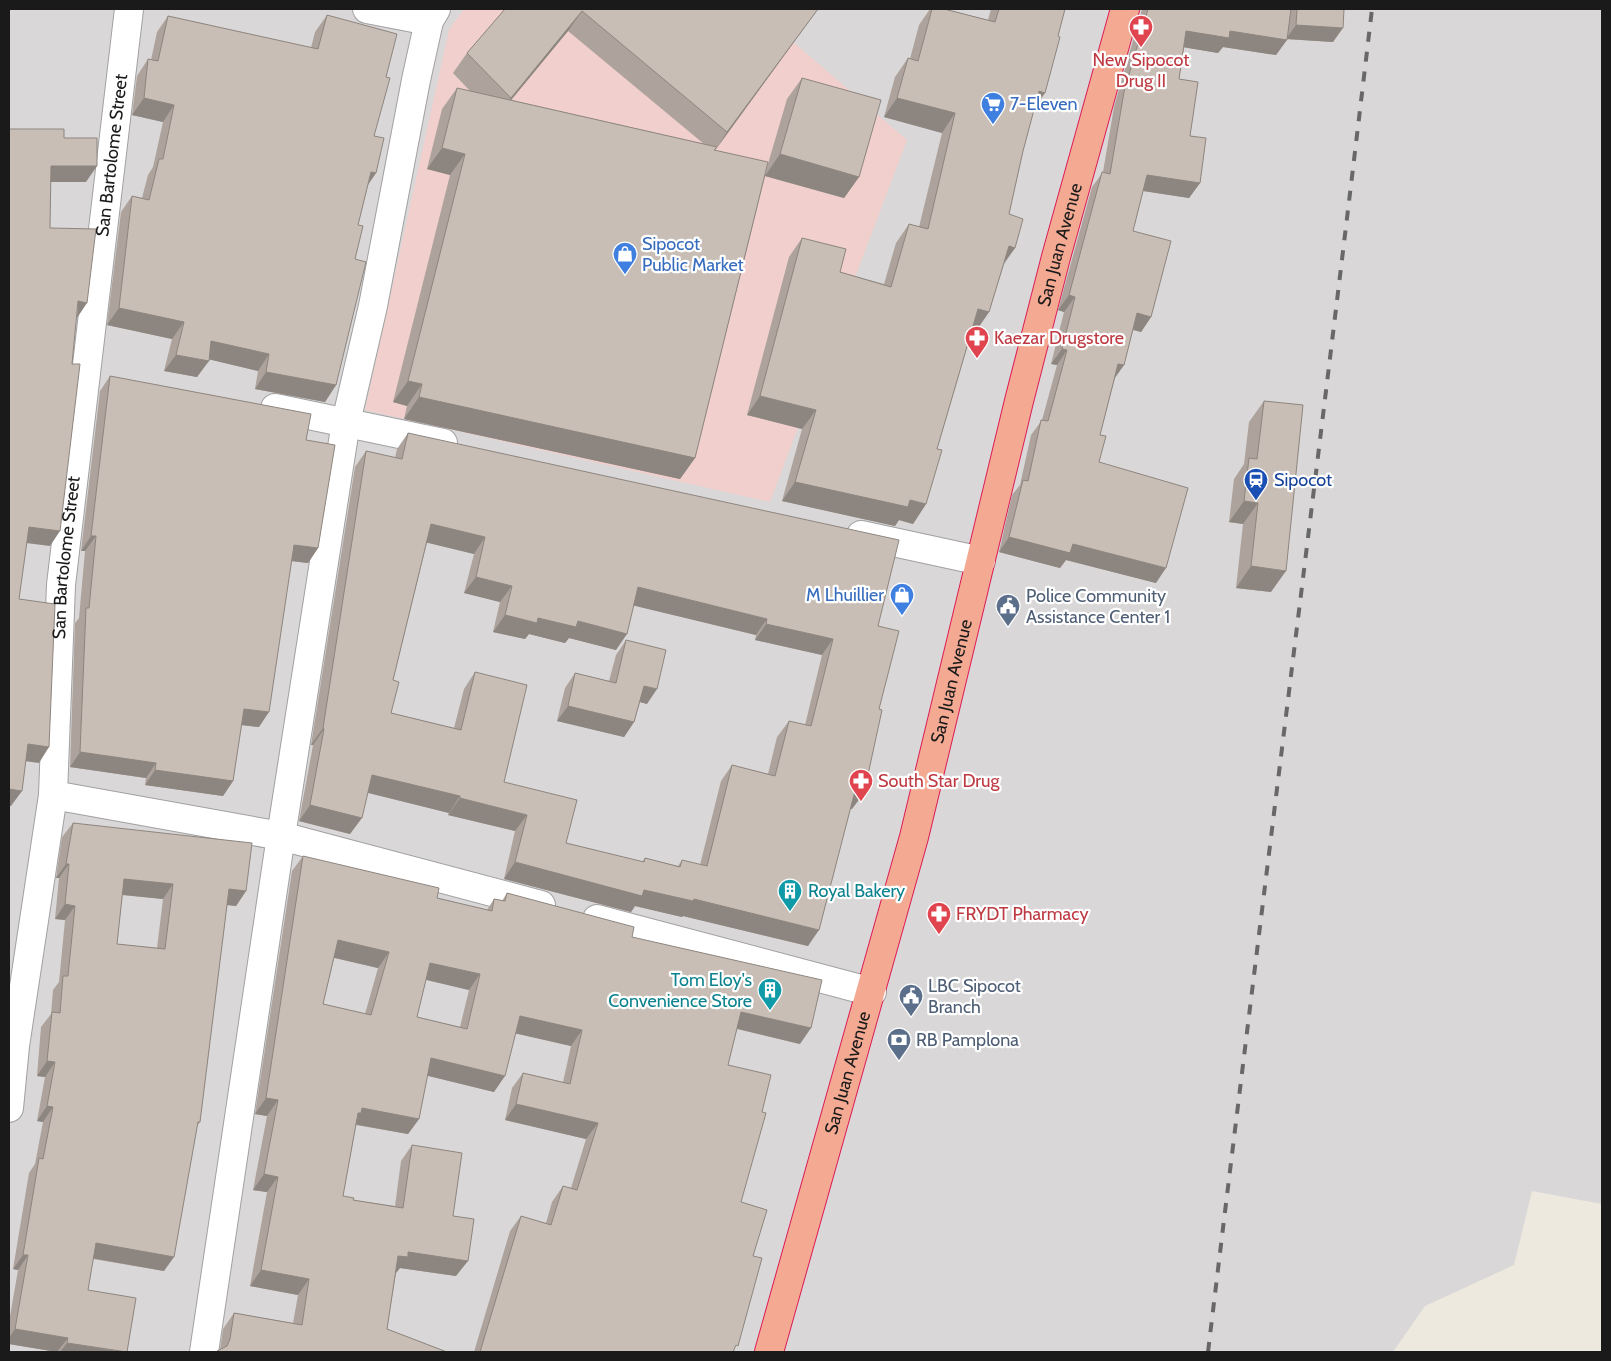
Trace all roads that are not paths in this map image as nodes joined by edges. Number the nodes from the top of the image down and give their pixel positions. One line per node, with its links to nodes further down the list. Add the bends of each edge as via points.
1 (129, 9): 5 (street, San Bartolome Street)
2 (367, 9): 4 (street)
3 (1124, 9): 11 (highway, San Juan Avenue, via 1056,257)
4 (433, 15): 8 (street)
5 (86, 372): 6 (street); 12 (street, San Bartolome Street, via 61,585)
6 (115, 378)
7 (250, 404): 8 (street)
8 (346, 422): 9 (street); 13 (street)
9 (471, 449)
10 (837, 530): 11 (street)
11 (981, 561): 14 (highway, San Juan Avenue, via 914,838)
12 (53, 795): 13 (street); 15 (street, San Bartolome Street, via 15,1046)
13 (280, 836): 14 (street); 16 (street)
14 (872, 992): 17 (highway, San Juan Avenue)
15 (9, 1108)
16 (204, 1352)
17 (769, 1352)

